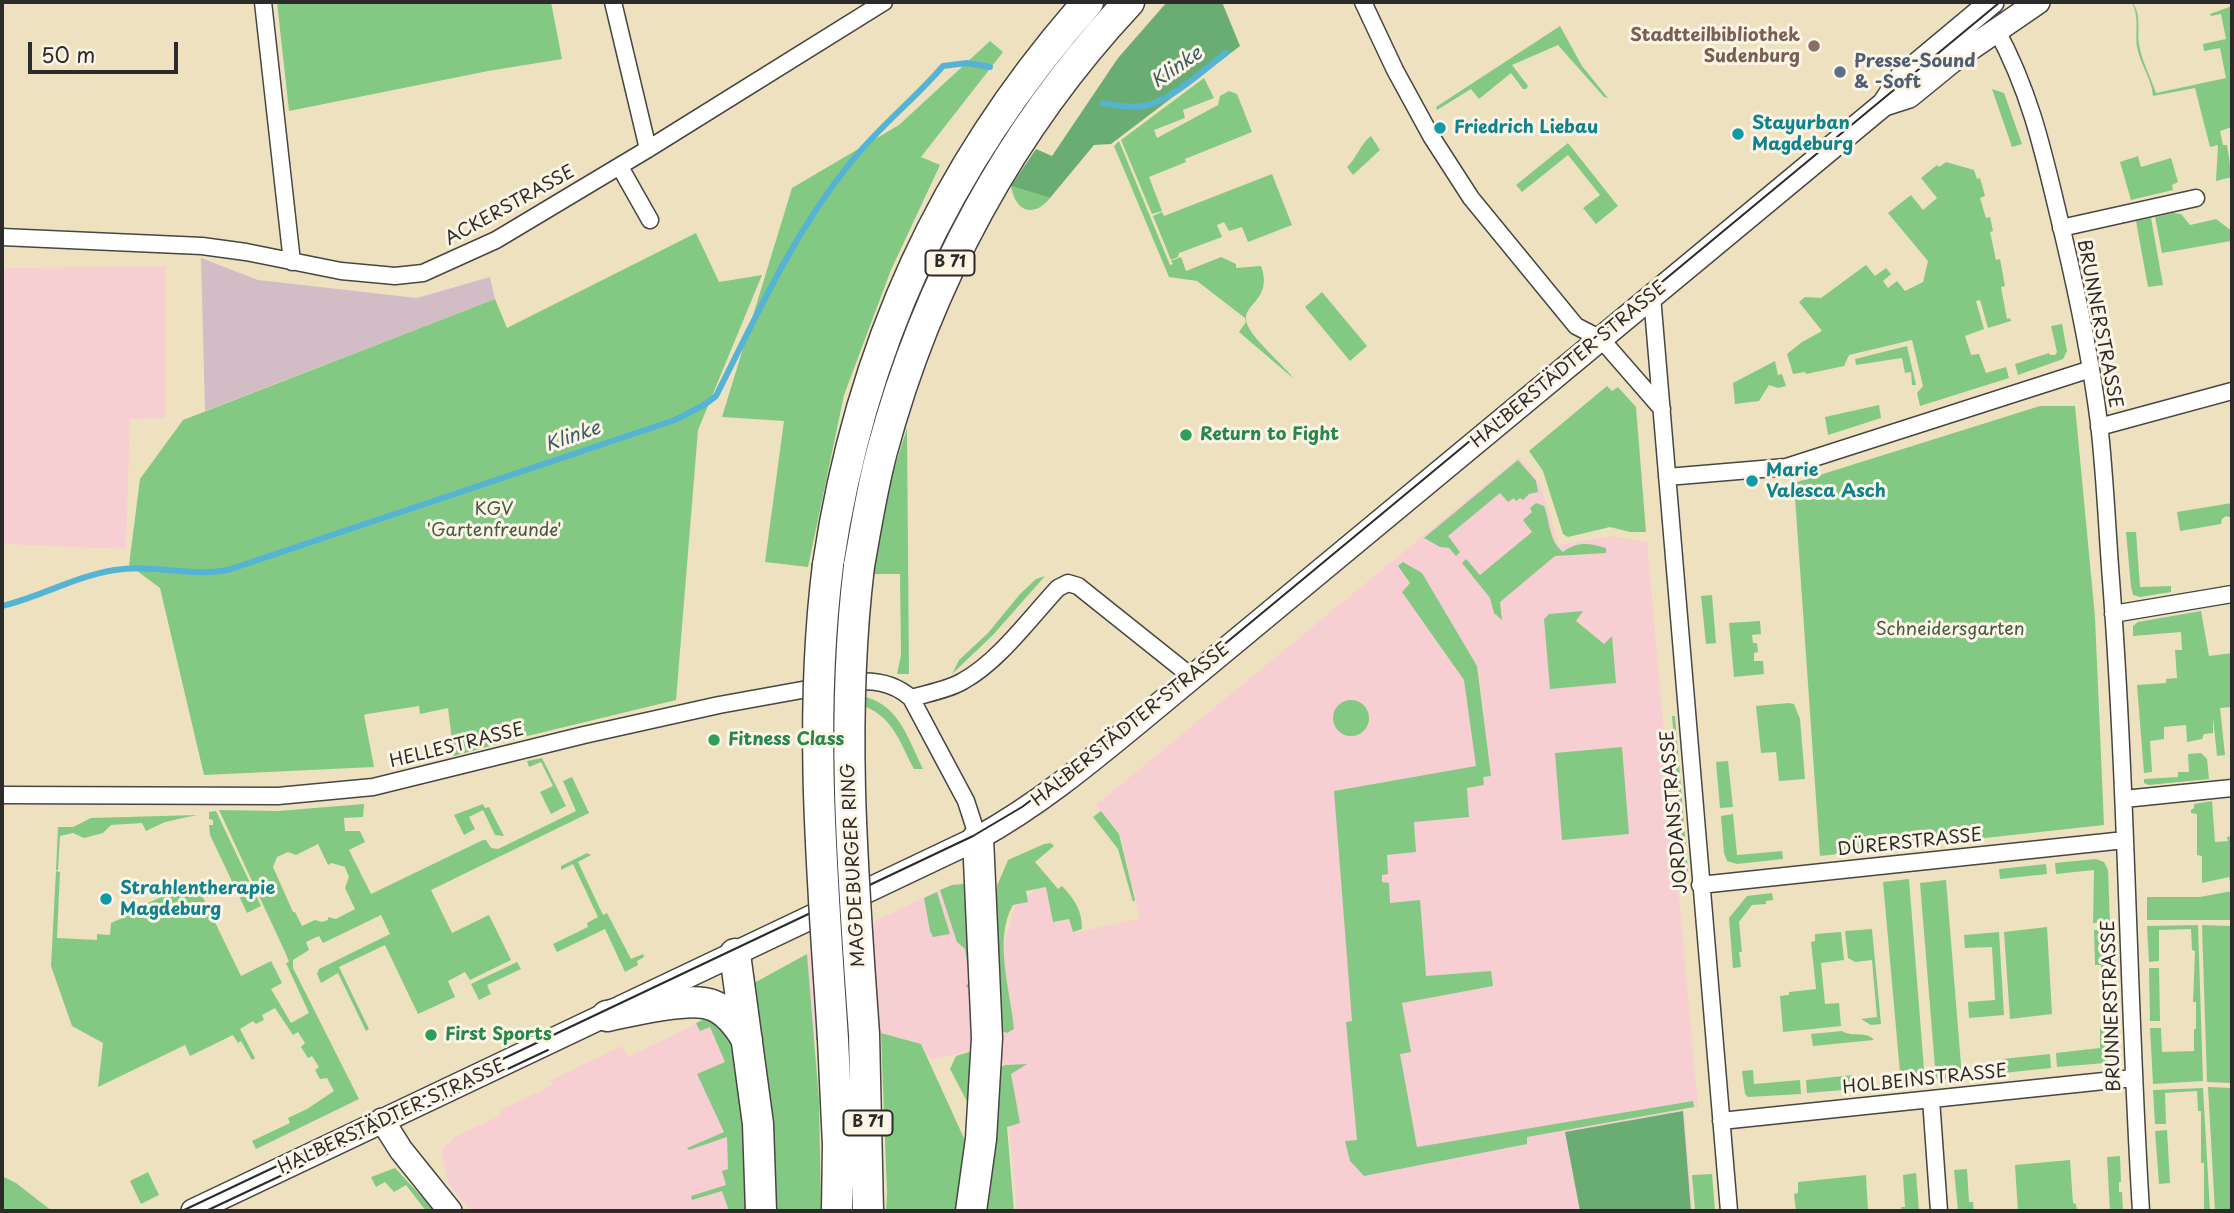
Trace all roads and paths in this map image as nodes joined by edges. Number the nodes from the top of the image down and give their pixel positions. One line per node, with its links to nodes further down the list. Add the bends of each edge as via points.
1 (263, 2): 17 (street)
2 (613, 2): 11 (street)
3 (884, 2): 11 (street, ACKERSTRASSE)
4 (1088, 2): 45 (highway, MAGDEBURGER RING / B 71, bridge, via 1026,76 991,127 926,241 895,307 842,481 820,645 817,754 838,1146)
5 (1129, 2): 46 (highway, MAGDEBURGER RING / B 71, bridge, via 1040,111 954,256 926,318 873,489 859,566 849,737)
6 (1363, 2): 19 (street, via 1431,136 1471,198 1576,326)
7 (1992, 2): 10 (main road, HALBERSTÄDTER STRASSE, via 1901,78)
8 (2038, 2): 9 (main road, HALBERSTÄDTER STRASSE)
9 (1996, 29): 10 (main road, HALBERSTÄDTER STRASSE, via 1909,96); 15 (street, BRUNNERSTRASSE, via 2034,117)
10 (1884, 104): 18 (main road, HALBERSTÄDTER STRASSE)
11 (648, 149): 12 (street, ACKERSTRASSE)
12 (620, 167): 14 (street); 17 (street, ACKERSTRASSE, via 496,240 423,272 382,275)
13 (2196, 198): 15 (street, BRUNNERSTRASSE)
14 (650, 220)
15 (2062, 228): 20 (street, BRUNNERSTRASSE)
16 (2, 237): 17 (street, ACKERSTRASSE, via 202,246)
17 (292, 262)
18 (1652, 296): 19 (main road, HALBERSTÄDTER STRASSE); 22 (street, JORDANSTRASSE)
19 (1601, 340): 22 (street); 27 (main road, HALBERSTÄDTER STRASSE)
20 (2091, 369): 23 (street, BRUNNERSTRASSE); 24 (street, via 1786,467)
21 (2232, 391): 23 (street, BRUNNERSTRASSE)
22 (1662, 410): 24 (street, JORDANSTRASSE)
23 (2099, 427): 26 (street, BRUNNERSTRASSE)
24 (1667, 477): 34 (street, JORDANSTRASSE)
25 (2232, 594): 26 (street)
26 (2113, 614): 31 (street, BRUNNERSTRASSE)
27 (1192, 677): 28 (street, via 1078,586 1068,583 972,676); 32 (main road, HALBERSTÄDTER STRASSE, via 1042,799)
28 (911, 698): 30 (street, HELLESTRASSE, via 889,684 872,681 793,690 523,749 407,780 327,792 278,796); 32 (street, via 966,801)
29 (2232, 788): 31 (street)
30 (2, 795)
31 (2124, 799): 33 (street, BRUNNERSTRASSE)
32 (978, 838): 35 (main road, HALBERSTÄDTER STRASSE); 47 (highway, via 986,1053)
33 (2125, 840): 34 (street, DÜRERSTRASSE); 38 (street, BRUNNERSTRASSE)
34 (1700, 885): 41 (street, JORDANSTRASSE)
35 (735, 954): 36 (main road, HALBERSTÄDTER STRASSE); 37 (highway)
36 (607, 1016): 37 (highway, via 706,1003 735,1021); 40 (main road, HALBERSTÄDTER STRASSE)
37 (748, 1044): 44 (highway, via 758,1124)
38 (2133, 1078): 39 (street, HOLBEINSTRASSE); 50 (street, BRUNNERSTRASSE)
39 (1931, 1099): 41 (street, HOLBEINSTRASSE); 49 (street)
40 (382, 1121): 42 (main road, HALBERSTÄDTER STRASSE); 43 (main road)
41 (1721, 1121): 48 (street, JORDANSTRASSE)
42 (193, 1211)
43 (450, 1211)
44 (761, 1211)
45 (837, 1211)
46 (868, 1211)
47 (971, 1211)
48 (1729, 1211)
49 (1939, 1211)
50 (2141, 1211)

